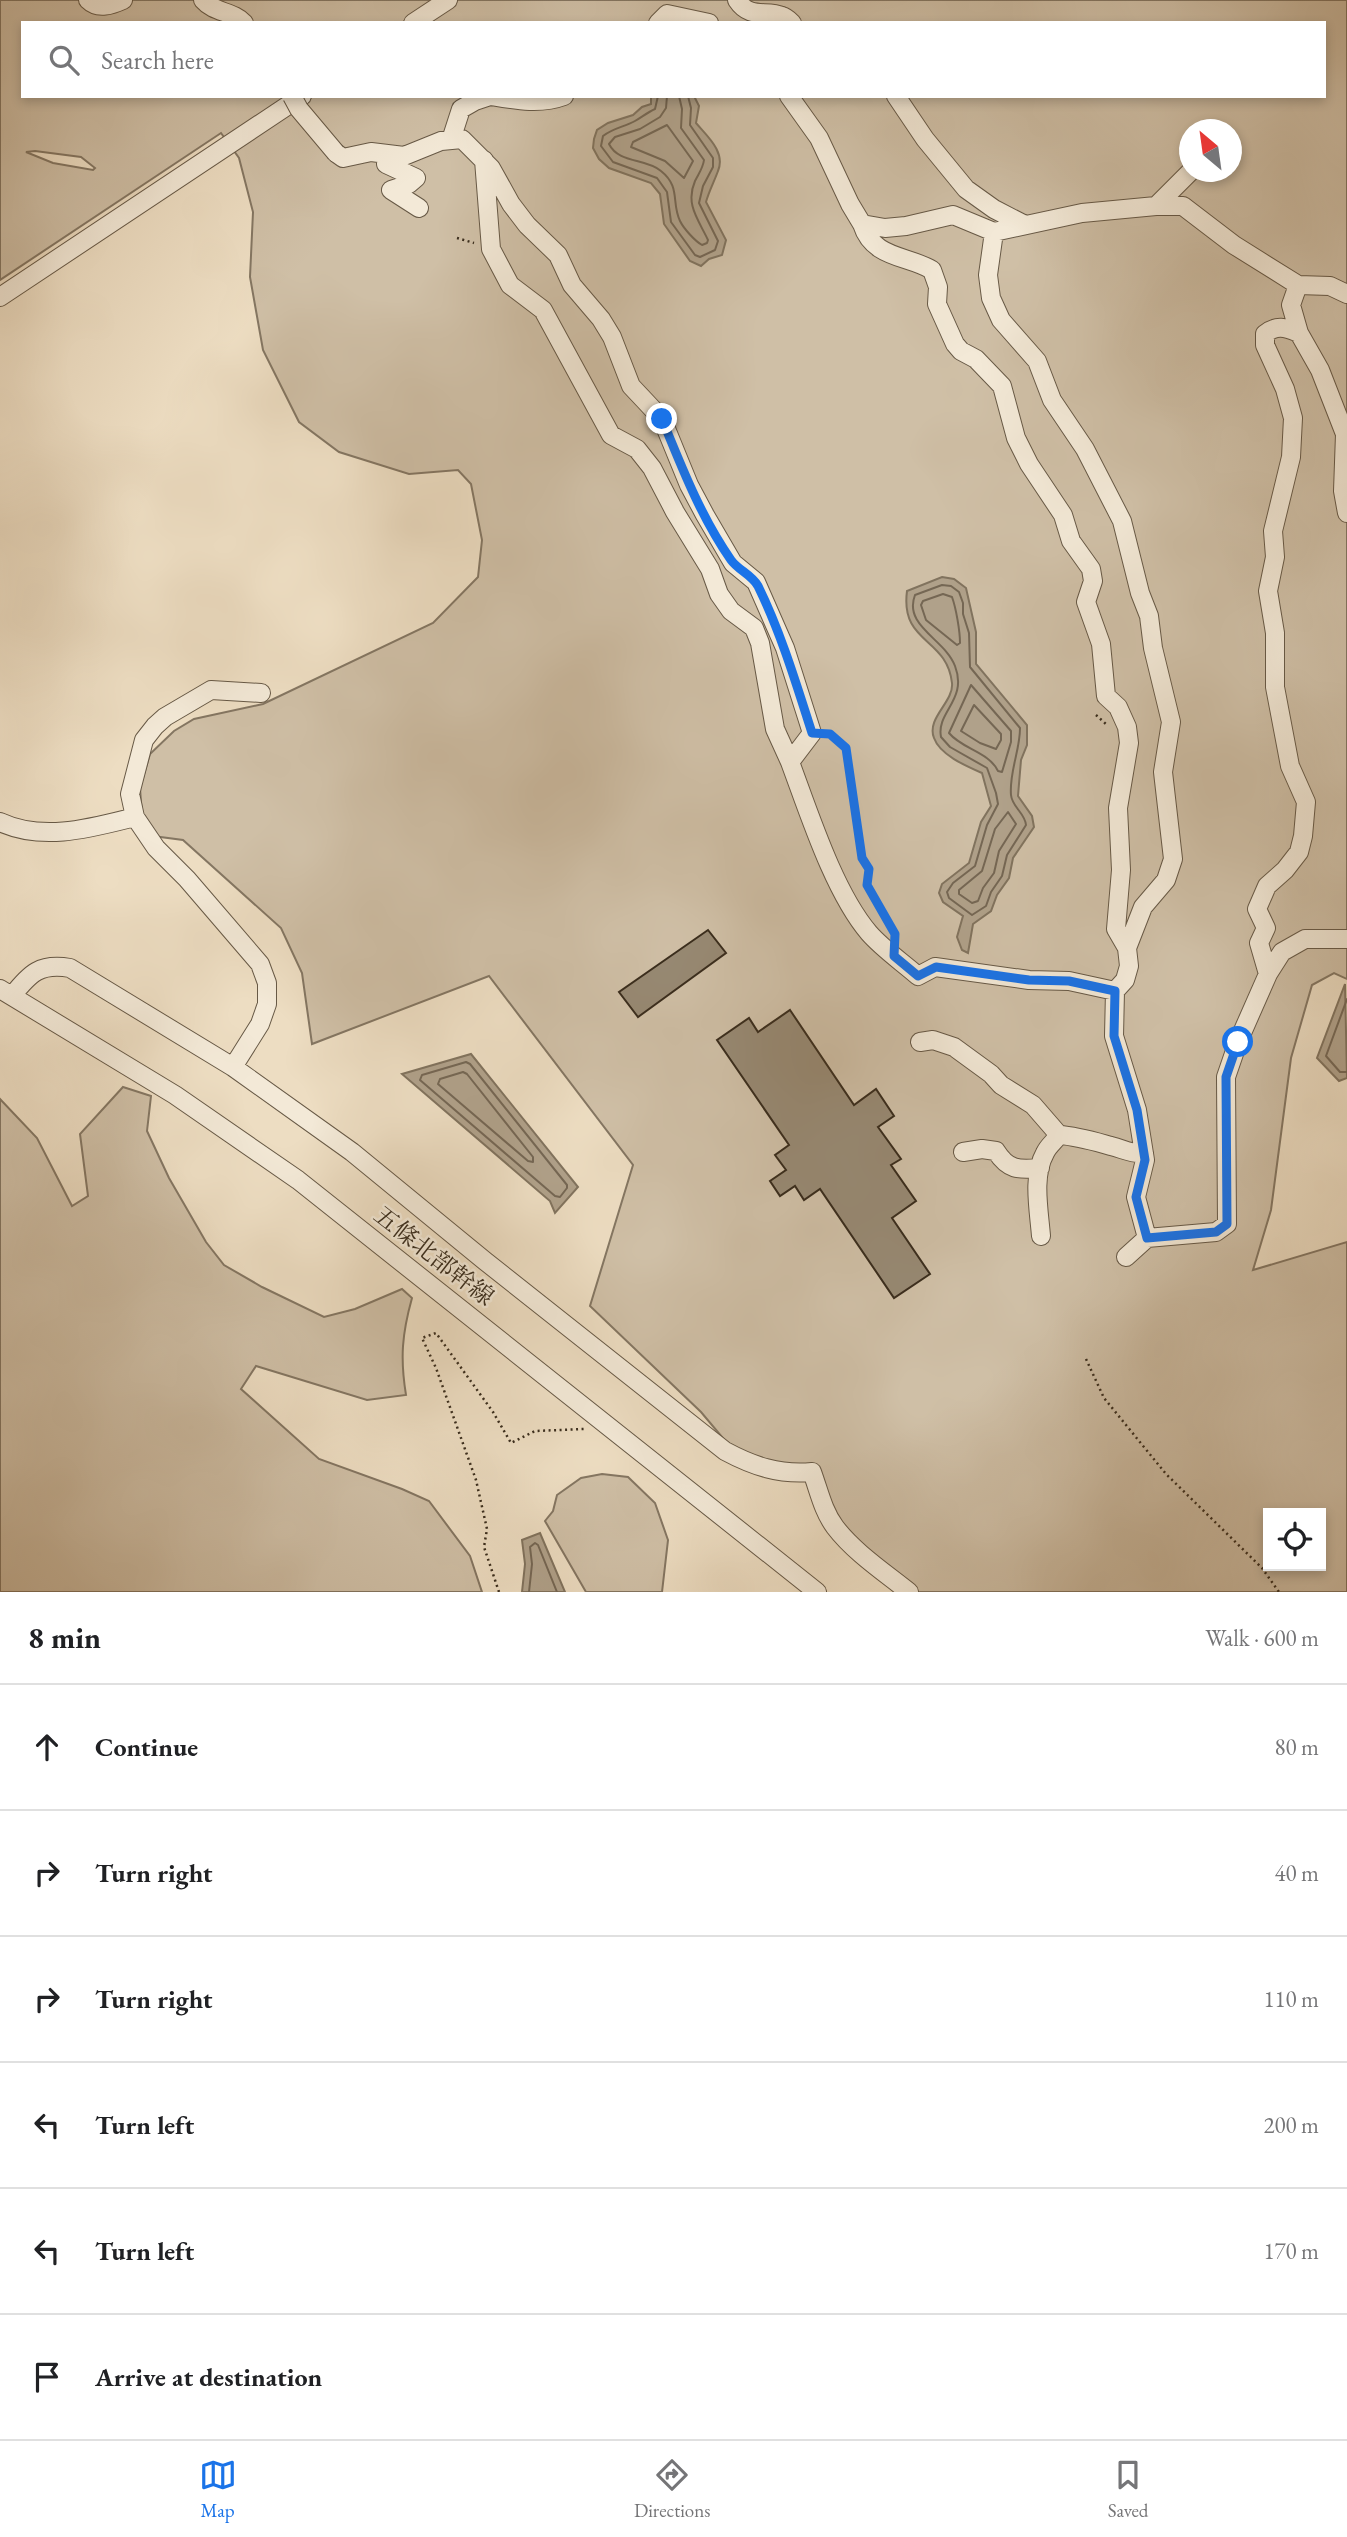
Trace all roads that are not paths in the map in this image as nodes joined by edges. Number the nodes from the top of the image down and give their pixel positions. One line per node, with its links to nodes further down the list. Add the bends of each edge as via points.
1 (88, 0): 2 (street, via 109,6)
2 (123, 0)
3 (203, 0): 7 (street)
4 (448, 0): 8 (street)
5 (737, 0): 10 (street, via 755,14 781,15)
6 (667, 12): 9 (street)
7 (242, 21)
8 (416, 21)
9 (701, 21)
10 (789, 21)
11 (293, 98): 19 (street, bridge, via 343,158 371,152)
12 (299, 98): 29 (street)
13 (485, 98): 18 (street, via 461,110)
14 (502, 98): 15 (street)
15 (559, 98)
16 (790, 98): 24 (street, via 819,138)
17 (897, 98): 25 (street, via 966,189)
18 (451, 140): 19 (street, via 404,156); 20 (street, via 462,139)
19 (388, 155): 23 (street, via 386,164 416,178 391,190)
20 (484, 160): 33 (street, via 491,249 510,285 543,310 611,435 637,449 652,468 710,569 719,594 731,611 754,628 775,729); 33 (street, via 511,204 558,255 572,285 601,319 631,386 662,419 689,485 733,563 756,582 785,648 812,733)
21 (1180, 182): 22 (street)
22 (1156, 206): 25 (street, via 1082,213); 27 (street, via 1183,206)
23 (419, 208)
24 (862, 224): 26 (street, via 906,226 953,215); 37 (street, via 866,235 896,258 932,270 937,304 955,344 1002,386 1024,456 1091,569 1093,581 1086,602 1101,644 1106,696 1118,708 1129,743 1118,808 1121,870 1115,929)
25 (1025, 225): 26 (street)
26 (994, 232): 37 (street, via 988,275 991,298 1001,320 1037,361 1052,401 1085,449 1122,521 1149,616 1171,722 1163,772 1173,859 1166,880 1143,906)
27 (1298, 285): 28 (street, via 1329,286); 30 (street, via 1291,305)
28 (1347, 294)
29 (0, 297)
30 (1299, 333): 31 (street, via 1320,370 1345,434); 38 (street, via 1284,327 1265,334 1293,418 1291,457 1273,531 1275,557 1268,591 1275,634 1275,687 1290,766 1307,802 1298,852 1267,886 1257,909 1265,928 1259,943)
31 (1347, 513)
32 (261, 693): 34 (street, via 211,690 155,726 144,740 133,775 130,794)
33 (790, 762): 39 (street, via 846,900 869,933 918,976 936,967 1069,981)
34 (135, 817): 35 (street, via 90,828 38,833); 42 (street, via 156,848 260,964 267,983 267,1004)
35 (0, 822)
36 (1347, 939): 38 (street, via 1305,939 1282,952)
37 (1127, 948): 39 (street, via 1129,966)
38 (1268, 974): 48 (street, via 1226,1077 1227,1224 1216,1232)
39 (1115, 991): 45 (street, via 1114,1036 1137,1110)
40 (6, 993): 42 (street, via 37,970 53,965 70,968); 50 (street, 五條北部幹線, via 176,1095 298,1180)
41 (920, 1042): 43 (street, via 933,1040 954,1048 1033,1105)
42 (233, 1067): 51 (street, via 352,1152 725,1451 753,1466 796,1474 812,1472 835,1527)
43 (1059, 1135): 45 (street, via 1130,1154); 46 (street, via 1045,1152)
44 (962, 1152): 46 (street, via 996,1151 1013,1169)
45 (1144, 1153): 48 (street, via 1136,1197)
46 (1040, 1168): 47 (street)
47 (1041, 1236)
48 (1147, 1238): 49 (street)
49 (1126, 1257)
50 (817, 1592)
51 (909, 1592)

